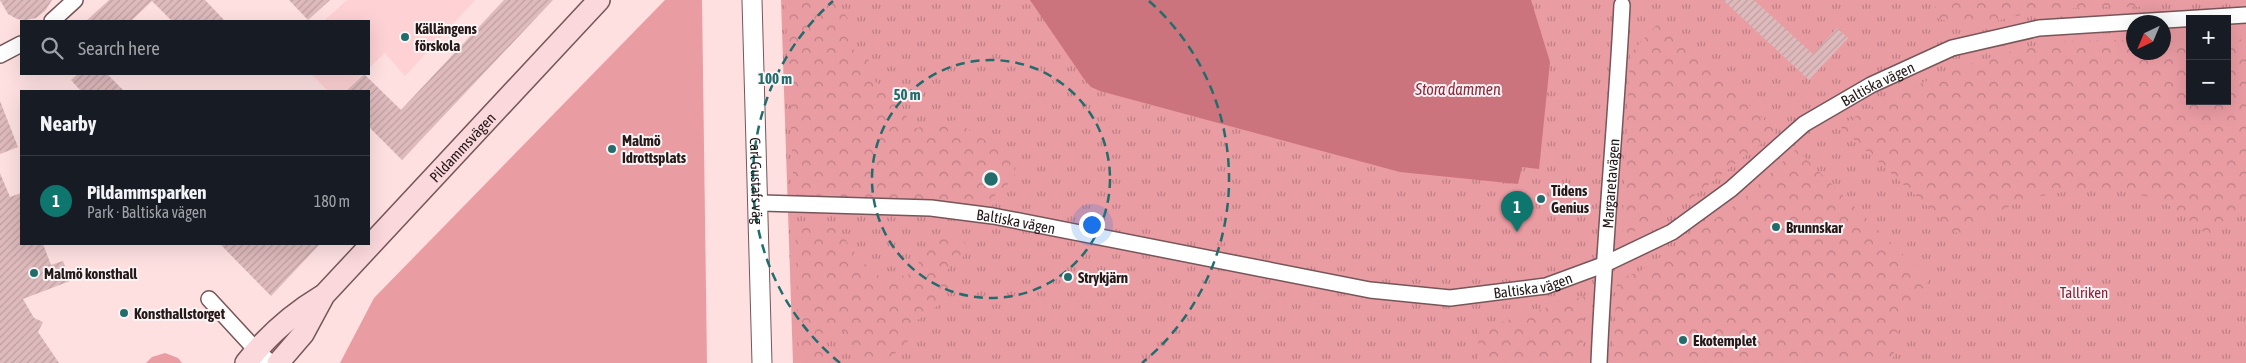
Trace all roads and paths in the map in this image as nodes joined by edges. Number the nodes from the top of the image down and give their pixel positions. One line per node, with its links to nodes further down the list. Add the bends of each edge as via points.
1 (75, 0): 6 (street)
2 (599, 0): 11 (main road, Pildammsvägen)
3 (752, 0): 9 (street, Carl Gustafs väg)
4 (1622, 5): 10 (street, Margaretavägen)
5 (2246, 15): 10 (street, Baltiska vägen, via 2038,28 1952,48 1871,85 1804,124 1731,189 1672,232)
6 (53, 20)
7 (20, 45): 8 (street)
8 (0, 55)
9 (758, 203): 10 (street, Baltiska vägen, via 931,208 993,216 1370,290 1450,298 1546,286); 15 (street, Carl Gustafs väg)
10 (1603, 265): 16 (street, Margaretavägen)
11 (324, 295): 13 (main road, Pildammsvägen, via 295,312); 14 (main road, Pildammsvägen, via 303,334)
12 (209, 299): 13 (street)
13 (258, 359)
14 (278, 363)
15 (762, 363)
16 (1599, 363)

